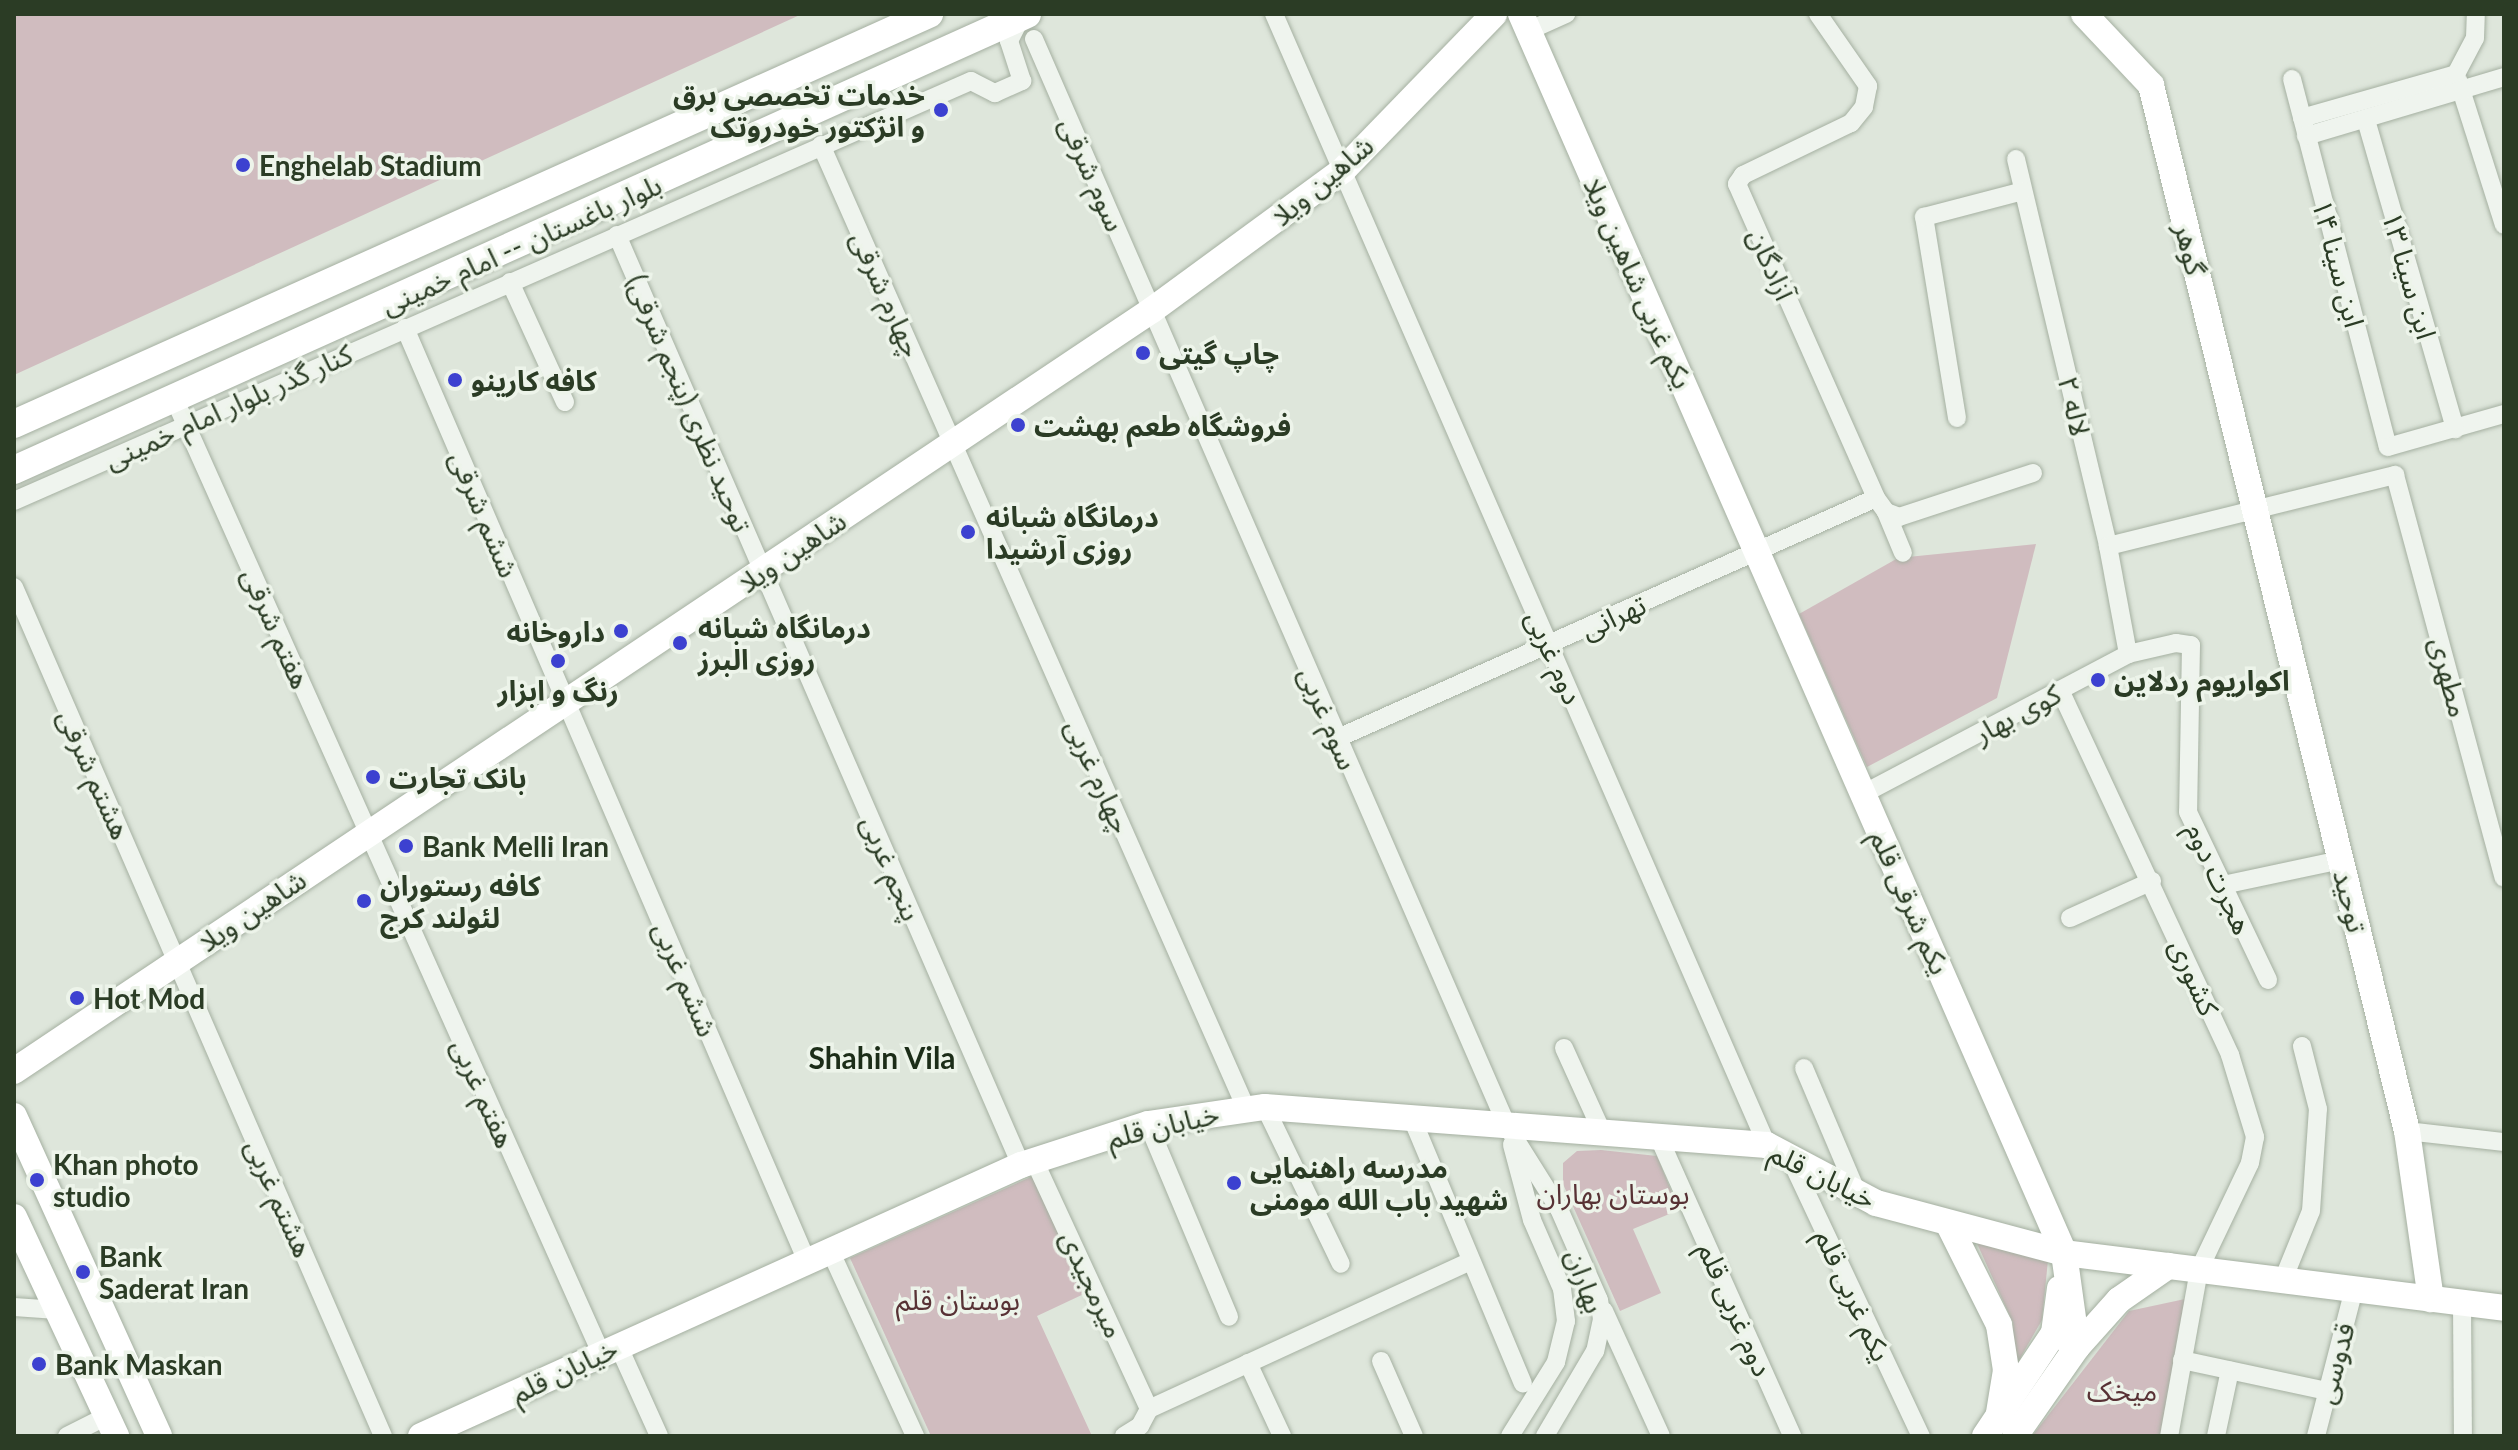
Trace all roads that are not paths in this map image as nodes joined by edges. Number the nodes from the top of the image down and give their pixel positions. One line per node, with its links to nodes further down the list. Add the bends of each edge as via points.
1 (929, 14): 10 (main road, بلوار باغستان -- امام خمینی)
2 (1274, 14): 21 (street, دوم غربی)
3 (1494, 14): 21 (street, شاهین ویلا)
4 (1566, 14): 8 (street)
5 (1818, 14): 44 (street, آزادگان, via 1862,76 1867,100 1851,123 1743,175 1737,184)
6 (2084, 14): 43 (street, گوهر, via 2151,85)
7 (2476, 14): 13 (street, via 2475,38)
8 (1524, 22): 46 (street, یکم غربی شاهین ویلا)
9 (1027, 23): 15 (main road, بلوار باغستان -- امام خمینی); 19 (street, کنار گذر بلوار امام خمینی, via 1009,41 1022,81 995,93 971,81); 28 (street, سوم شرقی)
10 (808, 69): 14 (main road, بلوار باغستان -- امام خمینی); 15 (main road, via 804,92)
11 (2504, 77): 13 (street)
12 (2292, 79): 17 (street, ابن سینا ۱۴)
13 (2459, 82): 16 (street); 17 (street); 25 (street)
14 (755, 94): 18 (main road, via 773,109); 33 (main road, بلوار باغستان -- امام خمینی)
15 (826, 107): 18 (main road, بلوار باغستان -- امام خمینی)
16 (2366, 120): 17 (street); 36 (street, ابن سینا ۱۳)
17 (2304, 127): 36 (street, ابن سینا ۱۴, via 2388,447)
18 (771, 132): 22 (main road, بلوار باغستان -- امام خمینی)
19 (821, 145): 24 (street, کنار گذر بلوار امام خمینی); 38 (street, چهارم شرقی)
20 (2016, 159): 23 (street, لاله ۲)
21 (1343, 170): 28 (street, شاهین ویلا); 51 (street, دوم غربی)
22 (656, 185): 24 (street); 30 (main road, بلوار باغستان -- امام خمینی)
23 (2023, 191): 34 (street, via 1924,217); 45 (street, لاله ۲)
24 (668, 212): 26 (street, کنار گذر بلوار امام خمینی)
25 (2504, 225)
26 (617, 235): 27 (street, کنار گذر بلوار امام خمینی); 48 (street, توحید نظری (پنجم شرقی))
27 (510, 282): 29 (street, کنار گذر بلوار امام خمینی); 31 (street)
28 (1152, 310): 38 (street, شاهین ویلا); 55 (street, سوم غربی)
29 (405, 328): 35 (street, کنار گذر بلوار امام خمینی); 54 (street, ششم شرقی)
30 (174, 398): 35 (street, هفتم شرقی); 39 (main road, بلوار باغستان -- امام خمینی)
31 (565, 402)
32 (2504, 414): 36 (street)
33 (26, 418): 39 (main road)
34 (1957, 418)
35 (186, 425): 42 (street, کنار گذر بلوار امام خمینی); 57 (street, هفتم شرقی)
36 (2455, 429)
37 (14, 435): 40 (main road, via 23,452)
38 (953, 444): 48 (street, شاهین ویلا); 70 (street, چهارم غربی)
39 (51, 454): 40 (main road, بلوار باغستان -- امام خمینی)
40 (17, 468)
41 (2033, 473): 44 (street)
42 (14, 501)
43 (2254, 507): 45 (street); 58 (street, مطهری, via 2395,475); 59 (street, توحید)
44 (1887, 509): 46 (street, تهرانی); 47 (street, آزادگان)
45 (2108, 546): 52 (street, لاله ۲)
46 (1757, 551): 51 (street, تهرانی); 56 (street, یکم شرقی قلم)
47 (1903, 553)
48 (763, 571): 54 (street, شاهین ویلا); 80 (street, پنجم غربی)
49 (14, 587): 64 (street, هشتم شرقی)
50 (2176, 643): 52 (street, کوی بهار); 62 (street, هجرت دوم, via 2193,649 2188,812)
51 (1549, 644): 55 (street, تهرانی); 79 (street, دوم غربی)
52 (2128, 654): 53 (street, کوی بهار)
53 (2060, 690): 56 (street, کوی بهار); 61 (street, کشوری)
54 (565, 699): 57 (street, شاهین ویلا); 86 (street, ششم غربی)
55 (1338, 738): 74 (street, سوم غربی)
56 (1863, 794): 87 (street, یکم شرقی قلم)
57 (368, 832): 64 (street, شاهین ویلا); 103 (street, هفتم غربی)
58 (2498, 836): 60 (street, مطهری)
59 (2341, 860): 62 (street); 75 (street, توحید)
60 (2504, 878)
61 (2152, 881): 63 (street); 91 (street, کشوری, via 2230,1055 2255,1137 2250,1163)
62 (2223, 885): 65 (street, هجرت دوم)
63 (2070, 918)
64 (177, 961): 69 (street, شاهین ویلا); 115 (street, هشتم غربی)
65 (2268, 980)
66 (2302, 1046): 92 (street, via 2318,1109 2311,1211)
67 (1564, 1048): 76 (street)
68 (1804, 1068): 81 (street)
69 (14, 1071)
70 (1255, 1108): 72 (street, خیابان قلم); 73 (street, خیابان قلم); 89 (street)
71 (14, 1116): 114 (street)
72 (1411, 1116): 74 (street, خیابان قلم); 88 (street)
73 (1148, 1124): 80 (street, خیابان قلم); 100 (street)
74 (1507, 1126): 76 (street, خیابان قلم); 82 (street, بهاران); 84 (street, بهاران)
75 (2407, 1131): 78 (street); 94 (street, توحید)
76 (1603, 1134): 77 (street, خیابان قلم)
77 (1659, 1138): 79 (street, خیابان قلم); 125 (street, دوم غربی قلم)
78 (2504, 1142)
79 (1778, 1150): 81 (street, خیابان قلم); 126 (street, یکم غربی قلم)
80 (1028, 1162): 86 (street, خیابان قلم); 110 (street, میرمجیدی)
81 (1858, 1195): 85 (street, خیابان قلم)
82 (1559, 1209): 84 (street, via 1540,1204); 95 (street, بهاران)
83 (14, 1217): 99 (street)
84 (1532, 1220): 122 (street, بهاران, via 1562,1289 1566,1321 1556,1362)
85 (1948, 1223): 87 (street, خیابان قلم); 112 (street, via 1999,1325 2006,1370)
86 (818, 1253): 103 (street, خیابان قلم); 118 (street, ششم غربی)
87 (2064, 1253): 90 (street); 101 (street); 102 (street)
88 (1469, 1262): 106 (street); 108 (street)
89 (1341, 1264)
90 (2168, 1266): 91 (street); 102 (street, via 2119,1300)
91 (2199, 1270): 92 (street); 104 (street, کشوری)
92 (2283, 1280): 93 (street)
93 (2354, 1289): 94 (street); 109 (street, قدوسی)
94 (2431, 1299): 96 (street)
95 (1599, 1300): 123 (street, بهاران, via 1602,1319 1595,1351); 124 (street)
96 (2462, 1303): 98 (street); 130 (street)
97 (14, 1307): 99 (street)
98 (2504, 1308)
99 (57, 1310): 111 (street)
100 (1229, 1317)
101 (2054, 1333): 102 (street); 112 (street)
102 (2077, 1347): 112 (street)
103 (610, 1349): 116 (street, خیابان قلم); 117 (street, هفتم غربی)
104 (2182, 1360): 107 (street); 127 (street, کشوری)
105 (1381, 1361): 121 (street)
106 (1248, 1363): 110 (street); 120 (street)
107 (2230, 1370): 109 (street); 128 (street)
108 (1523, 1384)
109 (2326, 1391): 129 (street, قدوسی)
110 (1149, 1409): 119 (street, via 1140,1426)
111 (111, 1426): 113 (street)
112 (1999, 1430)
113 (67, 1436)
114 (159, 1436)
115 (383, 1436)
116 (421, 1436)
117 (659, 1436)
118 (915, 1436)
119 (1124, 1436)
120 (1282, 1436)
121 (1414, 1436)
122 (1510, 1436)
123 (1545, 1436)
124 (1661, 1436)
125 (1792, 1436)
126 (1921, 1436)
127 (2169, 1436)
128 (2216, 1436)
129 (2316, 1436)
130 (2463, 1436)

